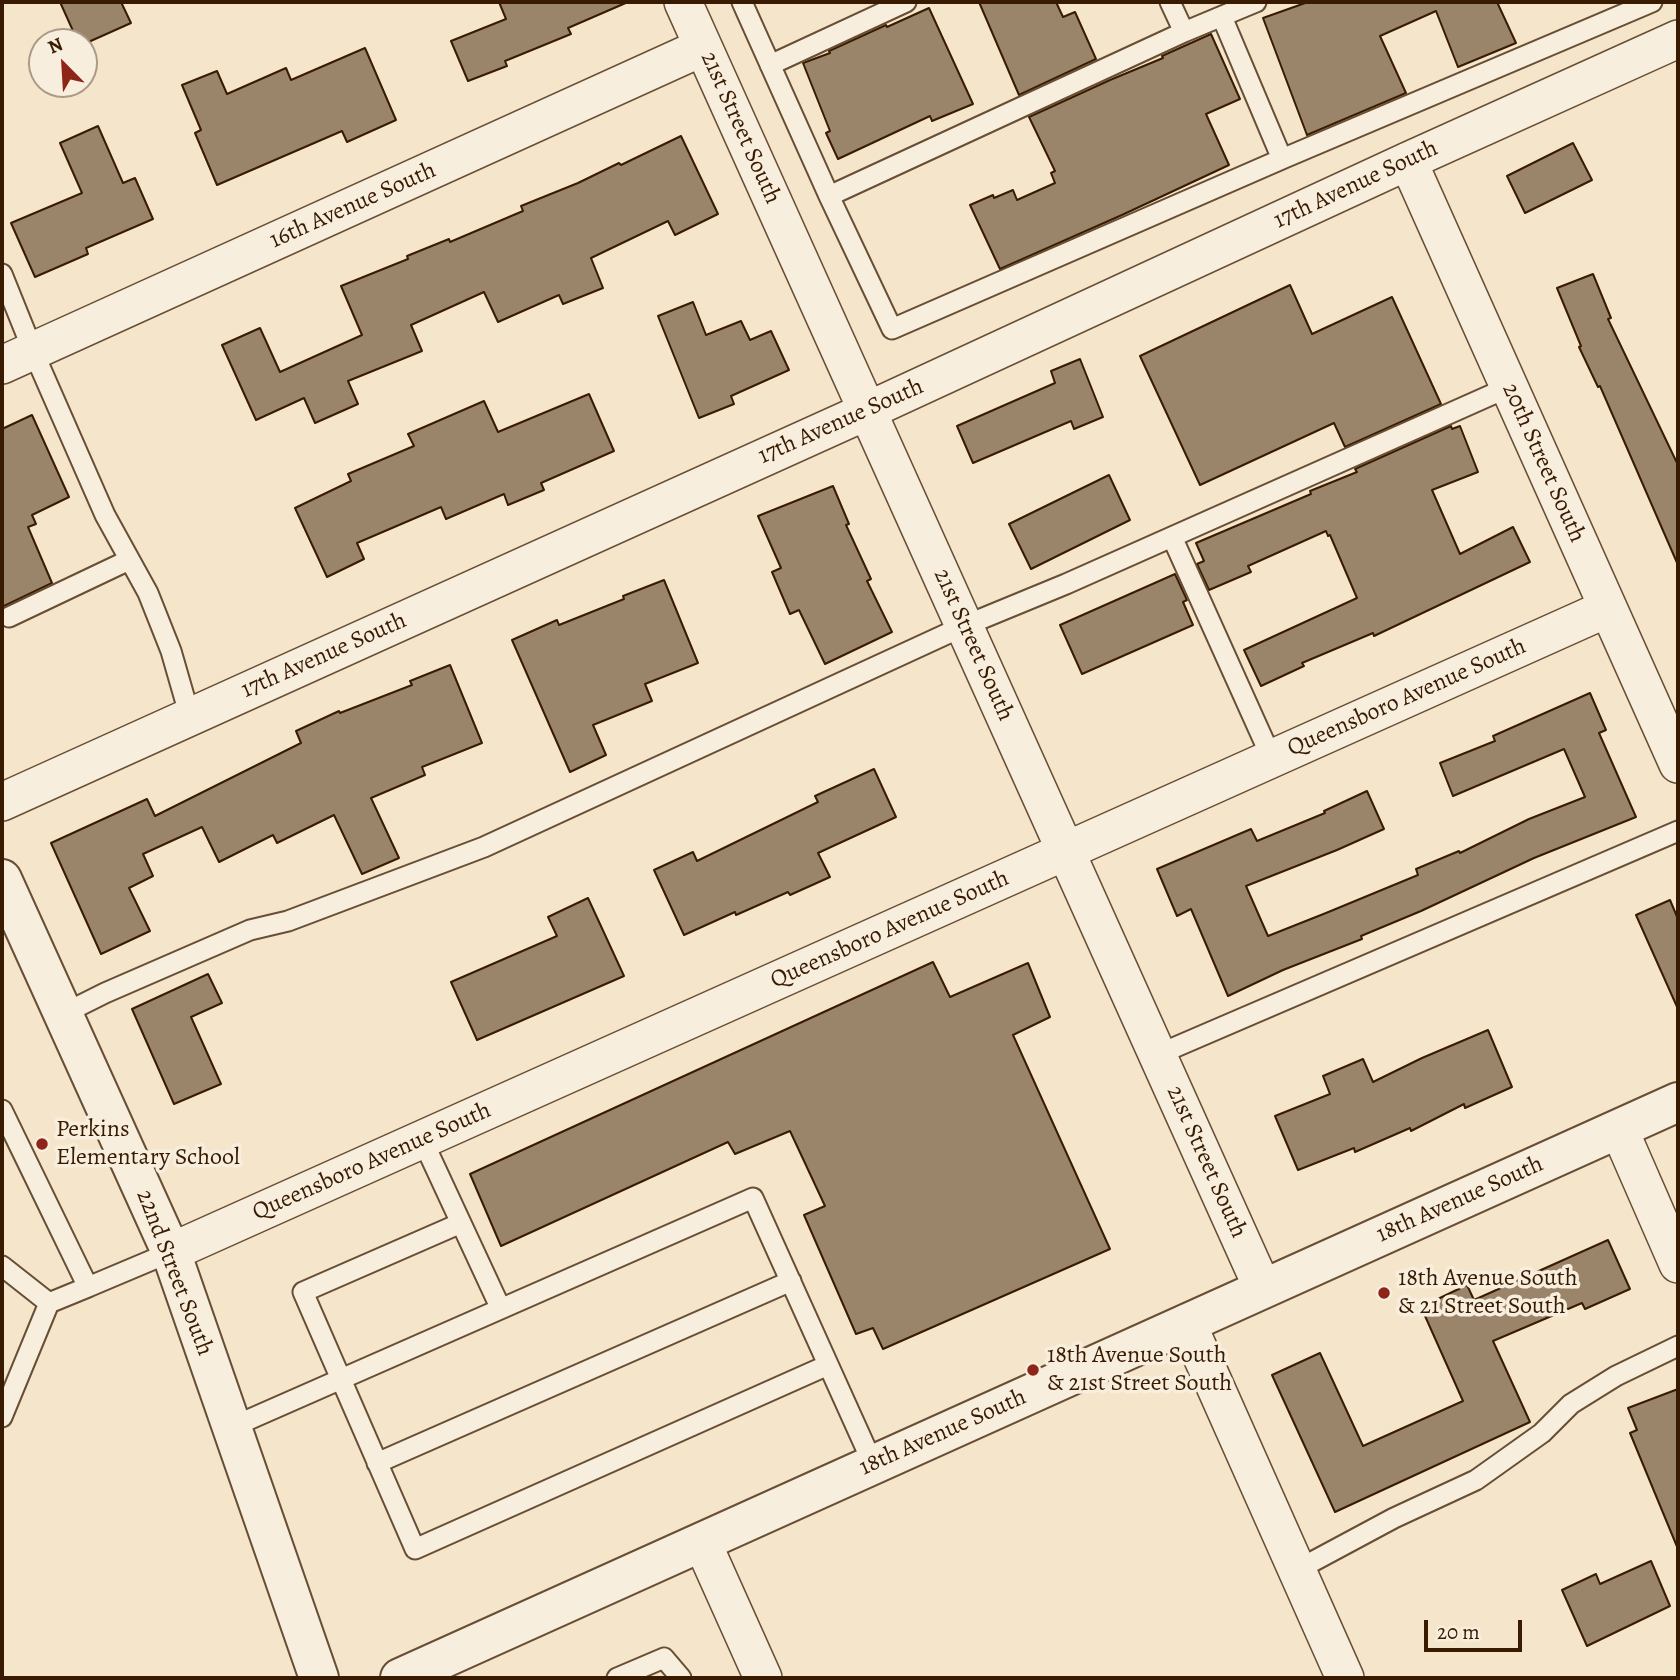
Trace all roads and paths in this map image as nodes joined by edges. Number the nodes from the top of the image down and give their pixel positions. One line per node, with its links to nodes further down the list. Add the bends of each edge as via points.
1 (682, 2): 10 (street, 21st Street South)
2 (742, 2): 11 (lane)
3 (906, 2): 11 (lane)
4 (1170, 2): 8 (lane)
5 (1256, 2): 7 (lane)
6 (1652, 2): 12 (lane)
7 (1222, 17): 8 (lane); 12 (lane)
8 (1184, 32): 14 (lane)
9 (1678, 39): 13 (street, 17th Avenue South)
10 (704, 47): 16 (street, 16th Avenue South); 18 (street, 21st Street South)
11 (770, 65): 14 (lane)
12 (1282, 159): 14 (lane, via 892,329)
13 (1408, 161): 17 (street, 20th Street South); 18 (street, 17th Avenue South)
14 (829, 196)
15 (2, 274): 16 (lane)
16 (17, 358): 20 (lane)
17 (1509, 387): 19 (lane); 21 (street, 20th Street South)
18 (867, 411): 23 (street, 21st Street South); 24 (street, 17th Avenue South)
19 (1172, 537): 23 (lane); 25 (lane)
20 (129, 560): 22 (lane); 24 (lane, via 171,651)
21 (1608, 608): 25 (street, Queensboro Avenue South); 26 (street, 20th Street South)
22 (9, 617)
23 (964, 626): 29 (street, 21st Street South); 31 (lane, via 484,847 288,921 250,930)
24 (190, 717): 27 (street, 17th Avenue South)
25 (1272, 759): 29 (street, Queensboro Avenue South)
26 (1678, 765)
27 (2, 802)
28 (1678, 831): 32 (lane)
29 (1066, 851): 32 (street, 21st Street South); 36 (street, Queensboro Avenue South)
30 (2, 879): 31 (street, 22nd Street South)
31 (63, 1014): 38 (street, 22nd Street South)
32 (1157, 1055): 43 (street, 21st Street South)
33 (1678, 1102): 35 (street, 18th Avenue South)
34 (2, 1110): 42 (lane)
35 (1619, 1129): 39 (street); 43 (street, 18th Avenue South)
36 (422, 1139): 37 (lane); 38 (street, Queensboro Avenue South)
37 (461, 1223): 45 (lane); 49 (lane, via 303,1292)
38 (171, 1252): 42 (lane); 51 (street, 22nd Street South)
39 (1678, 1264)
40 (2, 1266): 44 (lane)
41 (791, 1281): 45 (lane, via 753,1198); 48 (lane); 52 (lane)
42 (88, 1287): 44 (lane)
43 (1263, 1289): 46 (street, 18th Avenue South)
44 (49, 1303): 50 (lane)
45 (500, 1307): 49 (lane)
46 (1187, 1323): 53 (street, 18th Avenue South); 55 (street)
47 (1678, 1346): 55 (lane, via 1571,1404 1542,1433 1476,1480)
48 (828, 1365): 52 (lane, via 415,1549); 53 (lane)
49 (340, 1378): 51 (lane); 52 (lane)
50 (2, 1418)
51 (232, 1427): 56 (street, 22nd Street South)
52 (377, 1463)
53 (873, 1464): 54 (street, 18th Avenue South)
54 (702, 1542): 57 (street, 18th Avenue South); 60 (street)
55 (1297, 1570): 61 (street)
56 (319, 1678)
57 (400, 1678)
58 (617, 1678): 59 (lane, via 664,1658)
59 (681, 1678)
60 (763, 1678)
61 (1345, 1678)

